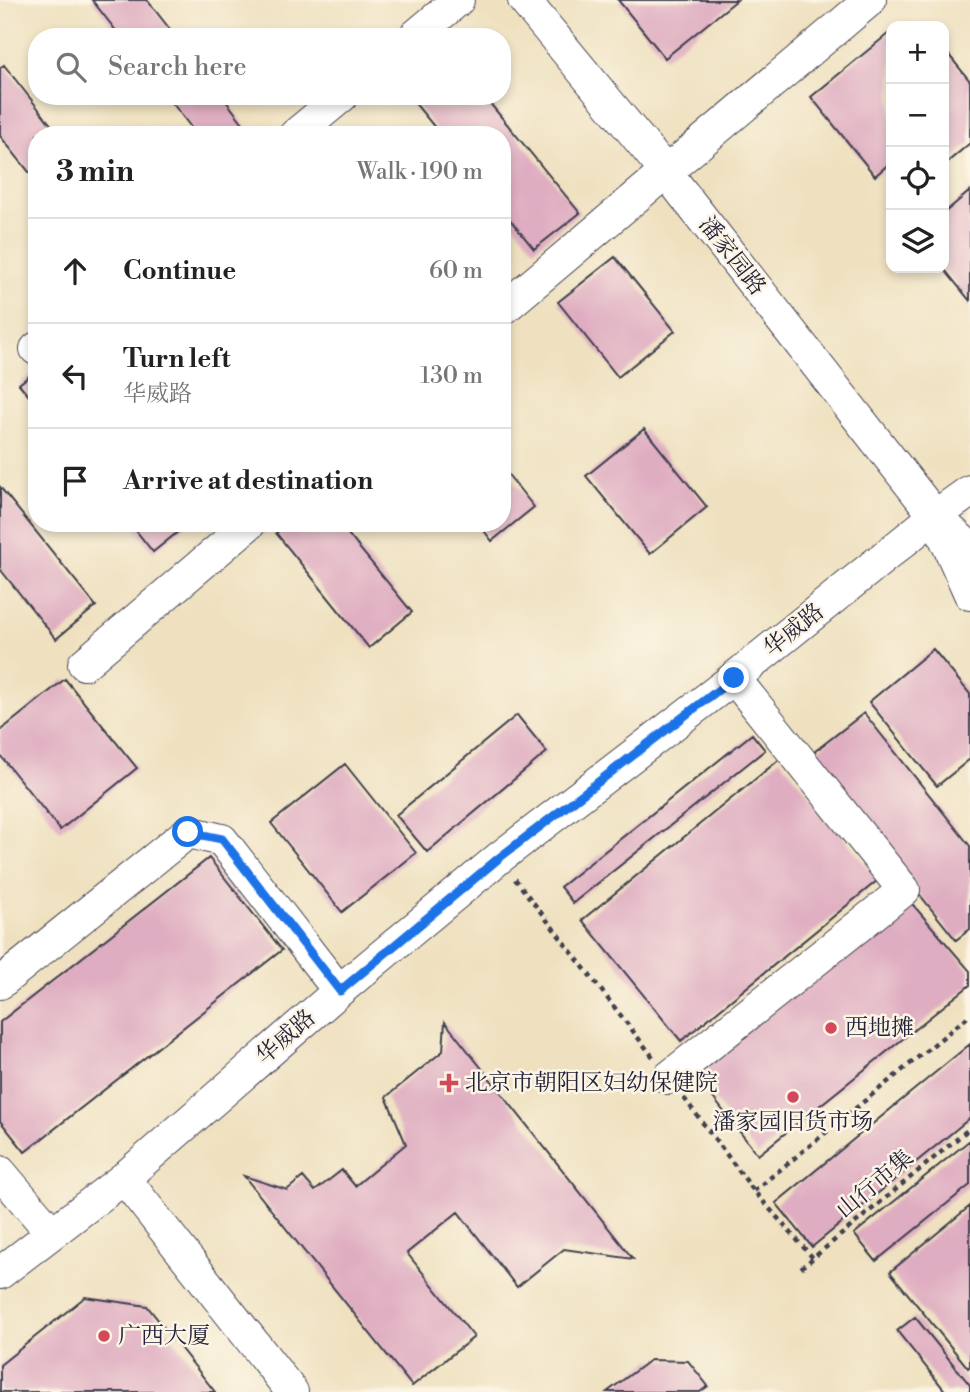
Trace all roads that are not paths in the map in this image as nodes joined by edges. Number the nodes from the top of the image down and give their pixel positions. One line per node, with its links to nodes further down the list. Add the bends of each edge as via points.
1 (458, 0): 4 (street)
2 (524, 0): 7 (street, 潘家园路)
3 (870, 0): 7 (street)
4 (425, 28)
5 (331, 105): 6 (street)
6 (306, 126)
7 (666, 172): 8 (street); 10 (street, 潘家园路)
8 (511, 302)
9 (970, 491): 10 (street, 华威路)
10 (935, 516): 12 (street, 潘家园路); 13 (street, 潘家园路); 15 (street, 华威路)
11 (239, 532): 14 (street)
12 (970, 548)
13 (970, 594)
14 (84, 664)
15 (734, 678): 17 (street, 华威路, via 499,858); 18 (street, via 904,890)
16 (0, 983): 17 (street, via 188,832 222,839)
17 (340, 991): 20 (street, 华威路)
18 (668, 1077)
19 (0, 1172): 21 (street)
20 (124, 1178): 21 (street, 华威路); 23 (street)
21 (52, 1233): 22 (street, 华威路)
22 (0, 1273)
23 (292, 1392)

